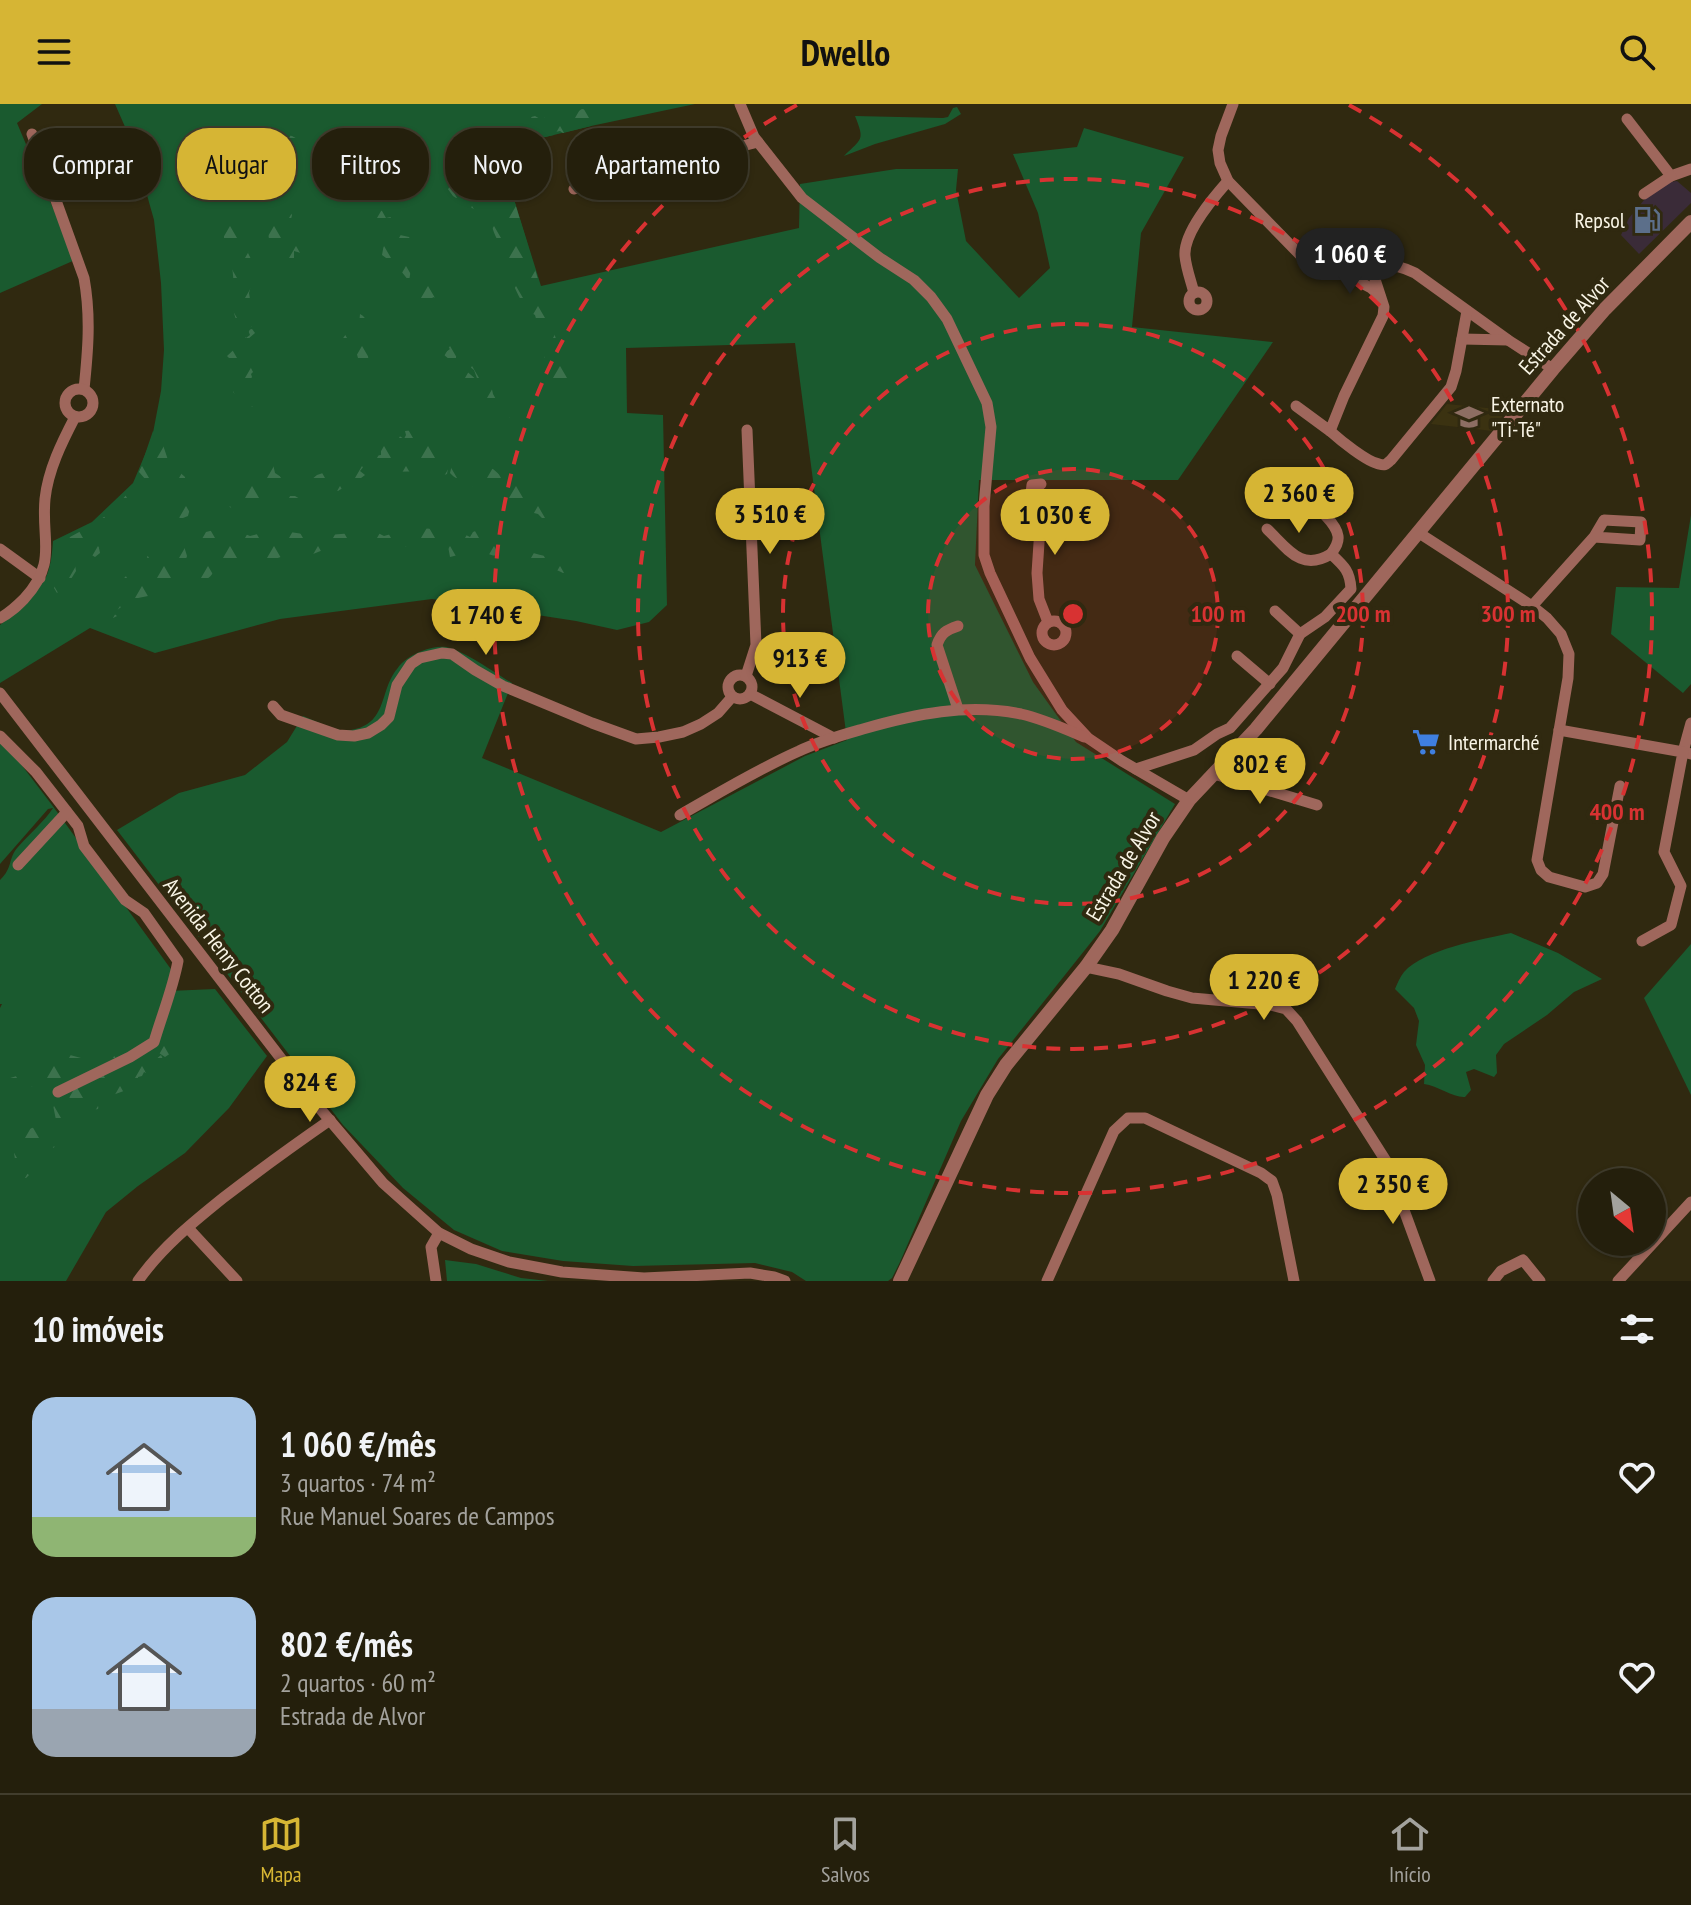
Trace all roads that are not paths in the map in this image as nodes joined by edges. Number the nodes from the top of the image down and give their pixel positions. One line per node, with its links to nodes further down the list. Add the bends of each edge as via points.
1 (740, 104): 4 (street)
2 (1233, 104): 8 (street, via 1218,150)
3 (1627, 119): 7 (street)
4 (758, 142): 5 (street); 41 (street, via 802,198 914,280 947,319 987,403 991,427 984,555)
5 (748, 145)
6 (1691, 169): 7 (street)
7 (1671, 176): 9 (street)
8 (1228, 181): 13 (street, via 1306,261); 14 (street, via 1185,247)
9 (1644, 194)
10 (56, 200): 20 (street, via 88,299)
11 (1691, 222): 19 (street, Estrada de Alvor)
12 (1370, 264): 13 (street); 15 (street); 16 (street, via 1403,267)
13 (1337, 270): 15 (street)
14 (1194, 293)
15 (1381, 296): 24 (street, via 1383,316)
16 (1467, 311): 17 (street); 18 (street)
17 (1462, 339): 18 (street); 24 (street, via 1451,387 1391,460 1377,464)
18 (1508, 340): 19 (street)
19 (1553, 369): 28 (street, Estrada de Alvor)
20 (84, 389): 22 (street, via 93,397 93,408); 22 (street, via 73,390 66,398 66,409)
21 (1296, 406): 24 (street)
22 (75, 417): 32 (street, via 52,466 45,498 46,556)
23 (747, 430): 42 (street, via 756,645)
24 (1330, 431)
25 (1041, 484): 36 (street, via 1032,485 1030,502 1040,528 1039,599)
26 (1298, 491): 31 (street, via 1338,533)
27 (1267, 529): 31 (street, via 1297,557 1311,561)
28 (1419, 533): 33 (street); 56 (street, Estrada de Alvor)
29 (1594, 537): 33 (street)
30 (0, 549): 32 (street)
31 (1331, 554): 38 (street, via 1344,566 1351,589)
32 (40, 578): 35 (street, via 12,612)
33 (1532, 606): 50 (street, via 1561,634 1569,654)
34 (1275, 611): 38 (street)
35 (0, 618)
36 (1048, 622): 39 (street, via 1042,630); 39 (street, via 1060,623 1066,636 1055,645)
37 (958, 626): 48 (street, via 940,635 937,645)
38 (1300, 634): 43 (street)
39 (1044, 640): 41 (street)
40 (1237, 656): 43 (street)
41 (1030, 658): 53 (street, via 1062,710)
42 (746, 676): 45 (street, via 752,684); 46 (street, via 730,680)
43 (1270, 684): 55 (street, via 1230,728 1194,750)
44 (0, 693): 67 (street, Avenida Henry Cotton)
45 (750, 694): 46 (street); 52 (street)
46 (732, 697): 47 (street, via 718,713 683,732 636,739 503,686 442,653 411,664 397,685 389,717 368,733 338,735 281,715)
47 (273, 706)
48 (958, 709): 52 (street); 53 (street, via 1018,713)
49 (1691, 723): 54 (street)
50 (1559, 730): 54 (street); 58 (street, via 1537,860 1549,877 1585,887 1597,883)
51 (0, 736): 61 (street)
52 (834, 738): 62 (street, via 802,749)
53 (1088, 738): 55 (street)
54 (1687, 753): 57 (street)
55 (1136, 769): 59 (street)
56 (1214, 774): 59 (street, Estrada de Alvor); 60 (street)
57 (1685, 774): 64 (street, via 1664,852 1681,886 1671,925)
58 (1620, 786)
59 (1189, 800): 65 (street, Estrada de Alvor)
60 (1317, 805)
61 (67, 812): 63 (street); 66 (street, via 84,846 125,900 144,913 178,961 154,1042)
62 (680, 815)
63 (18, 865)
64 (1642, 941)
65 (1086, 967): 75 (street, Estrada de Alvor, via 987,1095); 78 (street, via 1192,998 1286,1009 1386,1161)
66 (58, 1092)
67 (330, 1120): 69 (street); 70 (street, Avenida Henry Cotton, via 383,1183)
68 (1691, 1202): 81 (street)
69 (188, 1228): 71 (street, via 154,1258); 72 (street)
70 (439, 1233): 73 (street, via 431,1247); 74 (street, Avenida Henry Cotton, via 509,1262 562,1272 644,1278 750,1273)
71 (138, 1281)
72 (237, 1281)
73 (436, 1281)
74 (785, 1281)
75 (900, 1281)
76 (1047, 1281): 77 (street, via 1114,1131 1128,1118 1145,1118 1272,1181)
77 (1294, 1281)
78 (1430, 1281)
79 (1493, 1281): 80 (street, via 1523,1260)
80 (1540, 1281)
81 (1618, 1281)

